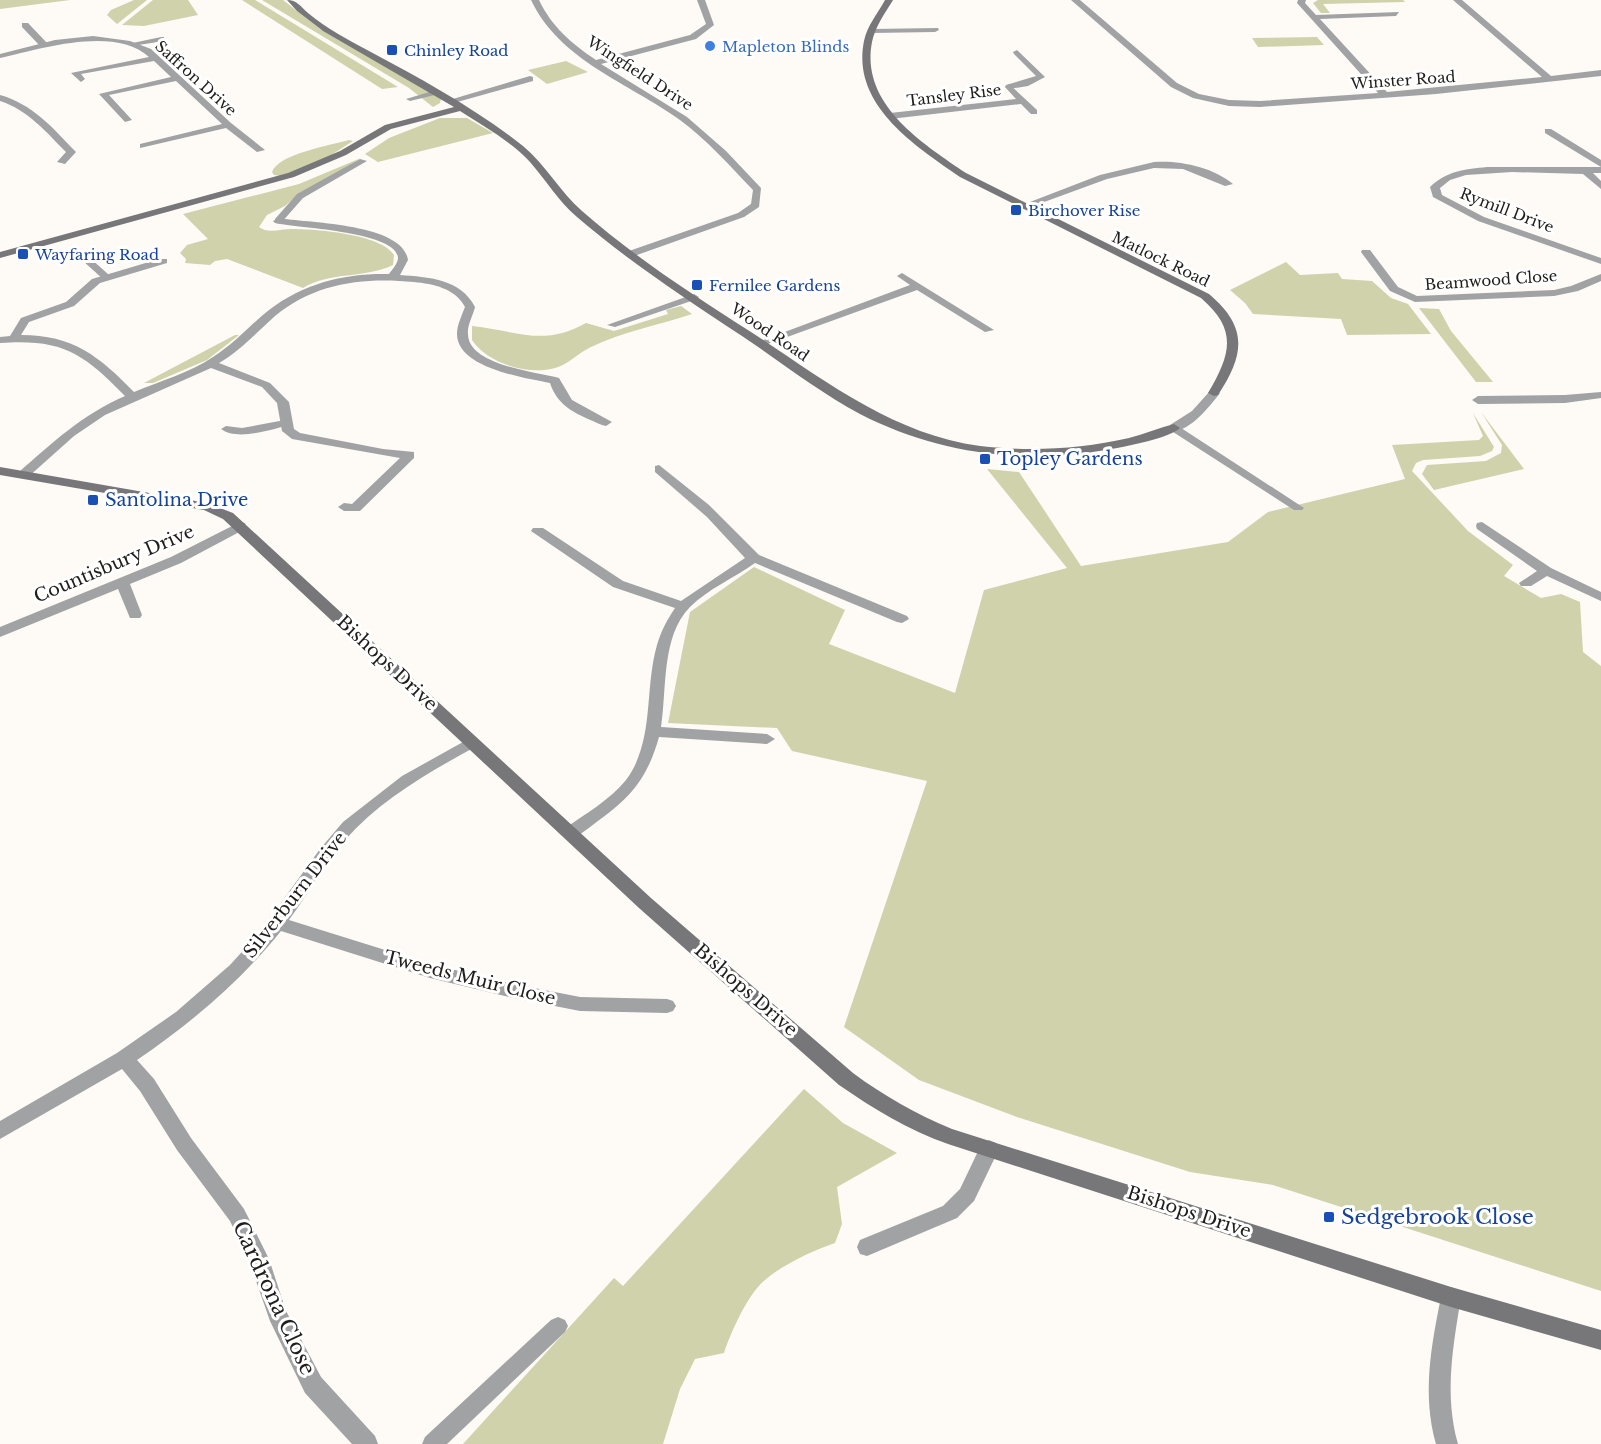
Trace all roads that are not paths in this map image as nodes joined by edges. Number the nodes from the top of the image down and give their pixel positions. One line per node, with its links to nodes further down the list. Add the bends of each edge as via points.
1 (291, 0): 28 (street, Wood Road, via 328,30)
2 (535, 0): 21 (street, Wingfield Drive, via 555,33)
3 (701, 0): 21 (street, via 710,22 693,37)
4 (889, 0): 12 (street, Matlock Road)
5 (1075, 0): 29 (street, Winster Road, via 1174,85 1206,99 1260,104)
6 (1302, 0): 9 (street)
7 (1457, 0): 26 (street)
8 (1396, 14): 9 (street)
9 (1312, 17): 29 (street)
10 (926, 19): 12 (street, via 937,32)
11 (25, 25): 17 (lane)
12 (872, 31): 36 (street, Matlock Road, via 866,52 867,73 878,100)
13 (116, 34): 15 (street)
14 (161, 39): 16 (lane)
15 (108, 40): 16 (street, Saffron Drive); 17 (street, Saffron Drive, via 78,39)
16 (132, 44): 20 (street, Saffron Drive)
17 (44, 45): 19 (street, Saffron Drive)
18 (1017, 52): 27 (lane, via 1041,77)
19 (0, 56)
20 (156, 58): 23 (street); 24 (street, Saffron Drive)
21 (594, 63): 54 (street, Wingfield Drive, via 686,120 758,190 756,205 741,215)
22 (1601, 73): 26 (street, Winster Road)
23 (76, 74)
24 (178, 78): 37 (street, via 103,94); 38 (street, Saffron Drive)
25 (530, 79): 32 (street)
26 (1550, 79): 29 (street, Winster Road)
27 (1009, 87): 33 (street, Tansley Rise)
28 (436, 92): 31 (lane); 32 (street, Wood Road)
29 (1385, 95)
30 (0, 98): 43 (street, via 30,111 71,152)
31 (410, 99)
32 (450, 100): 34 (street, Wood Road)
33 (1022, 101): 35 (street, Tansley Rise); 36 (street, Tansley Rise)
34 (462, 108): 54 (street, Wood Road, via 530,157 581,216); 55 (street, via 388,127 336,157 291,175)
35 (1034, 112)
36 (890, 116): 51 (street, Matlock Road, via 934,156)
37 (128, 120)
38 (228, 125): 40 (street); 41 (street, Saffron Drive)
39 (1548, 130): 44 (street)
40 (143, 146)
41 (260, 150)
42 (363, 161): 49 (lane)
43 (62, 162)
44 (1601, 164)
45 (1601, 170): 46 (street, Rymill Drive)
46 (1587, 173): 48 (street); 58 (street, Rymill Drive, via 1478,171 1445,177 1435,187 1438,197 1473,216)
47 (1228, 184): 51 (street, via 1205,171 1155,165)
48 (1601, 186)
49 (322, 187): 50 (lane); 52 (lane, via 300,196)
50 (336, 190)
51 (1022, 207): 76 (street, Matlock Road, via 1217,304 1230,327 1234,345 1231,366 1196,414)
52 (278, 221): 61 (street, via 359,232 387,241 402,253 403,260)
53 (1366, 252): 62 (street, Beamwood Close, via 1398,293 1424,300 1554,293)
54 (633, 254): 64 (street, Wood Road)
55 (0, 255)
56 (86, 258): 60 (lane)
57 (163, 261): 60 (street)
58 (1601, 261)
59 (902, 276): 63 (street)
60 (106, 277): 67 (street, via 70,304 25,320)
61 (393, 277): 70 (street, via 347,280 303,293); 74 (street, via 437,283 458,291 470,308 463,342 476,355 504,369 555,380 558,394 570,406)
62 (1601, 277)
63 (918, 286): 66 (street); 69 (street)
64 (694, 297): 65 (lane); 69 (street, Wood Road)
65 (612, 325)
66 (990, 330)
67 (14, 338): 68 (street); 72 (street, via 58,343 88,354)
68 (0, 340)
69 (761, 343): 76 (street, Wood Road, via 864,411 912,432 963,446 1016,454 1060,454)
70 (210, 364): 72 (street); 75 (street, via 266,385 283,402)
71 (1601, 395): 73 (street)
72 (132, 397): 80 (street, via 81,425)
73 (1478, 400)
74 (606, 422)
75 (285, 423): 77 (lane, via 242,432); 81 (street, via 288,431 304,438 410,455 355,508)
76 (1174, 428): 82 (lane)
77 (226, 429)
78 (659, 469): 86 (street, via 699,502 737,545)
79 (0, 471): 80 (street, Bishops Drive)
80 (23, 475): 83 (street, Bishops Drive, via 207,507)
81 (344, 507)
82 (1298, 508)
83 (240, 526): 88 (street, Countisbury Drive, via 176,560); 97 (street, Bishops Drive)
84 (1482, 526): 87 (street)
85 (538, 531): 91 (street, via 618,584)
86 (754, 558): 91 (street); 93 (street)
87 (1546, 571): 89 (street); 90 (street)
88 (122, 581): 92 (street); 94 (street, Countisbury Drive)
89 (1526, 583)
90 (1601, 597)
91 (683, 606): 95 (street, via 660,657)
92 (135, 615)
93 (902, 619)
94 (0, 632)
95 (655, 732): 96 (street); 98 (street, via 643,766 632,783)
96 (767, 739)
97 (472, 742): 98 (street, Bishops Drive); 99 (street, Silverburn Drive, via 415,772 349,826)
98 (570, 833): 103 (street, Bishops Drive, via 846,1079 912,1121)
99 (277, 922): 100 (street, Tweeds Muir Close, via 430,971 509,990 580,1004); 101 (street, Silverburn Drive, via 218,986)
100 (667, 1006)
101 (125, 1059): 102 (street, Silverburn Drive); 108 (street, Cardrona Close, via 237,1215 259,1259 277,1314 314,1385)
102 (0, 1131)
103 (989, 1149): 104 (street, via 967,1195 950,1212); 105 (street, Bishops Drive)
104 (867, 1247)
105 (1451, 1297): 107 (street, Bishops Drive); 110 (street, via 1437,1389)
106 (558, 1326): 109 (lane)
107 (1601, 1340)
108 (367, 1444)
109 (432, 1444)
110 (1447, 1444)

